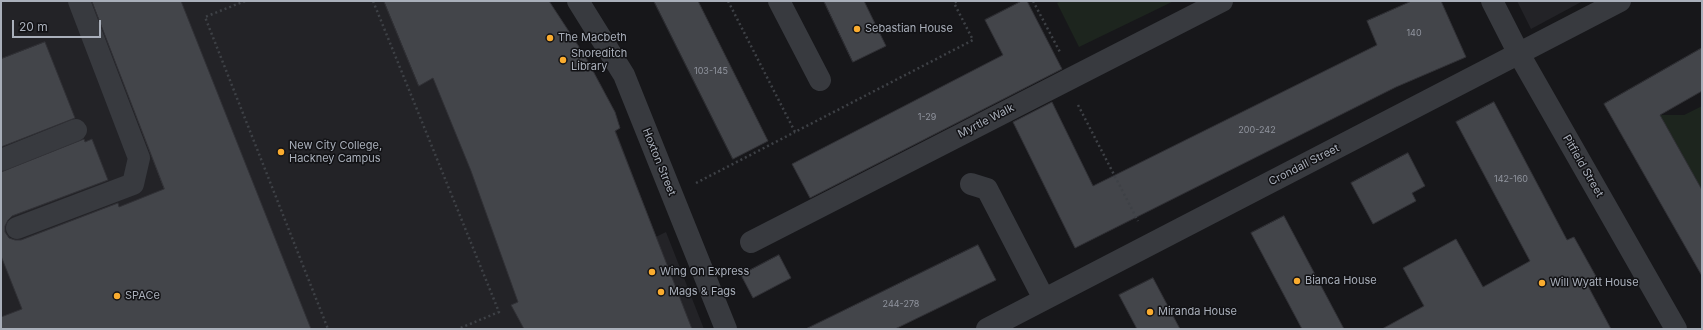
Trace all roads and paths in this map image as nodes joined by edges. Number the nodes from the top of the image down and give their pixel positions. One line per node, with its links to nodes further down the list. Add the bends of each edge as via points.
1 (79, 1): 20 (street, via 139,158 133,184)
2 (245, 1): 24 (path, via 205,17)
3 (373, 1): 25 (path, via 500,312)
4 (578, 1): 19 (street, Hoxton Street, via 624,76)
5 (728, 1): 16 (path)
6 (780, 1): 14 (street)
7 (957, 1): 16 (path, via 954,3 973,40)
8 (1033, 1): 13 (path)
9 (1222, 1): 13 (street, Myrtle Walk)
10 (1492, 1): 12 (street, Pitfield Street)
11 (1620, 1): 12 (street, Crondall Street)
12 (1519, 54): 22 (street, Crondall Street); 28 (street, Pitfield Street)
13 (1069, 79): 21 (street, Myrtle Walk); 22 (path)
14 (820, 80)
15 (76, 130): 17 (street)
16 (795, 132): 19 (path)
17 (1, 160)
18 (971, 184): 23 (street, via 987,189)
19 (672, 195): 26 (street, Hoxton Street)
20 (17, 228)
21 (752, 242)
22 (1150, 244): 23 (street, Crondall Street)
23 (1044, 299): 27 (street, Crondall Street)
24 (328, 329)
25 (458, 329)
26 (726, 329)
27 (987, 329)
28 (1676, 329)

